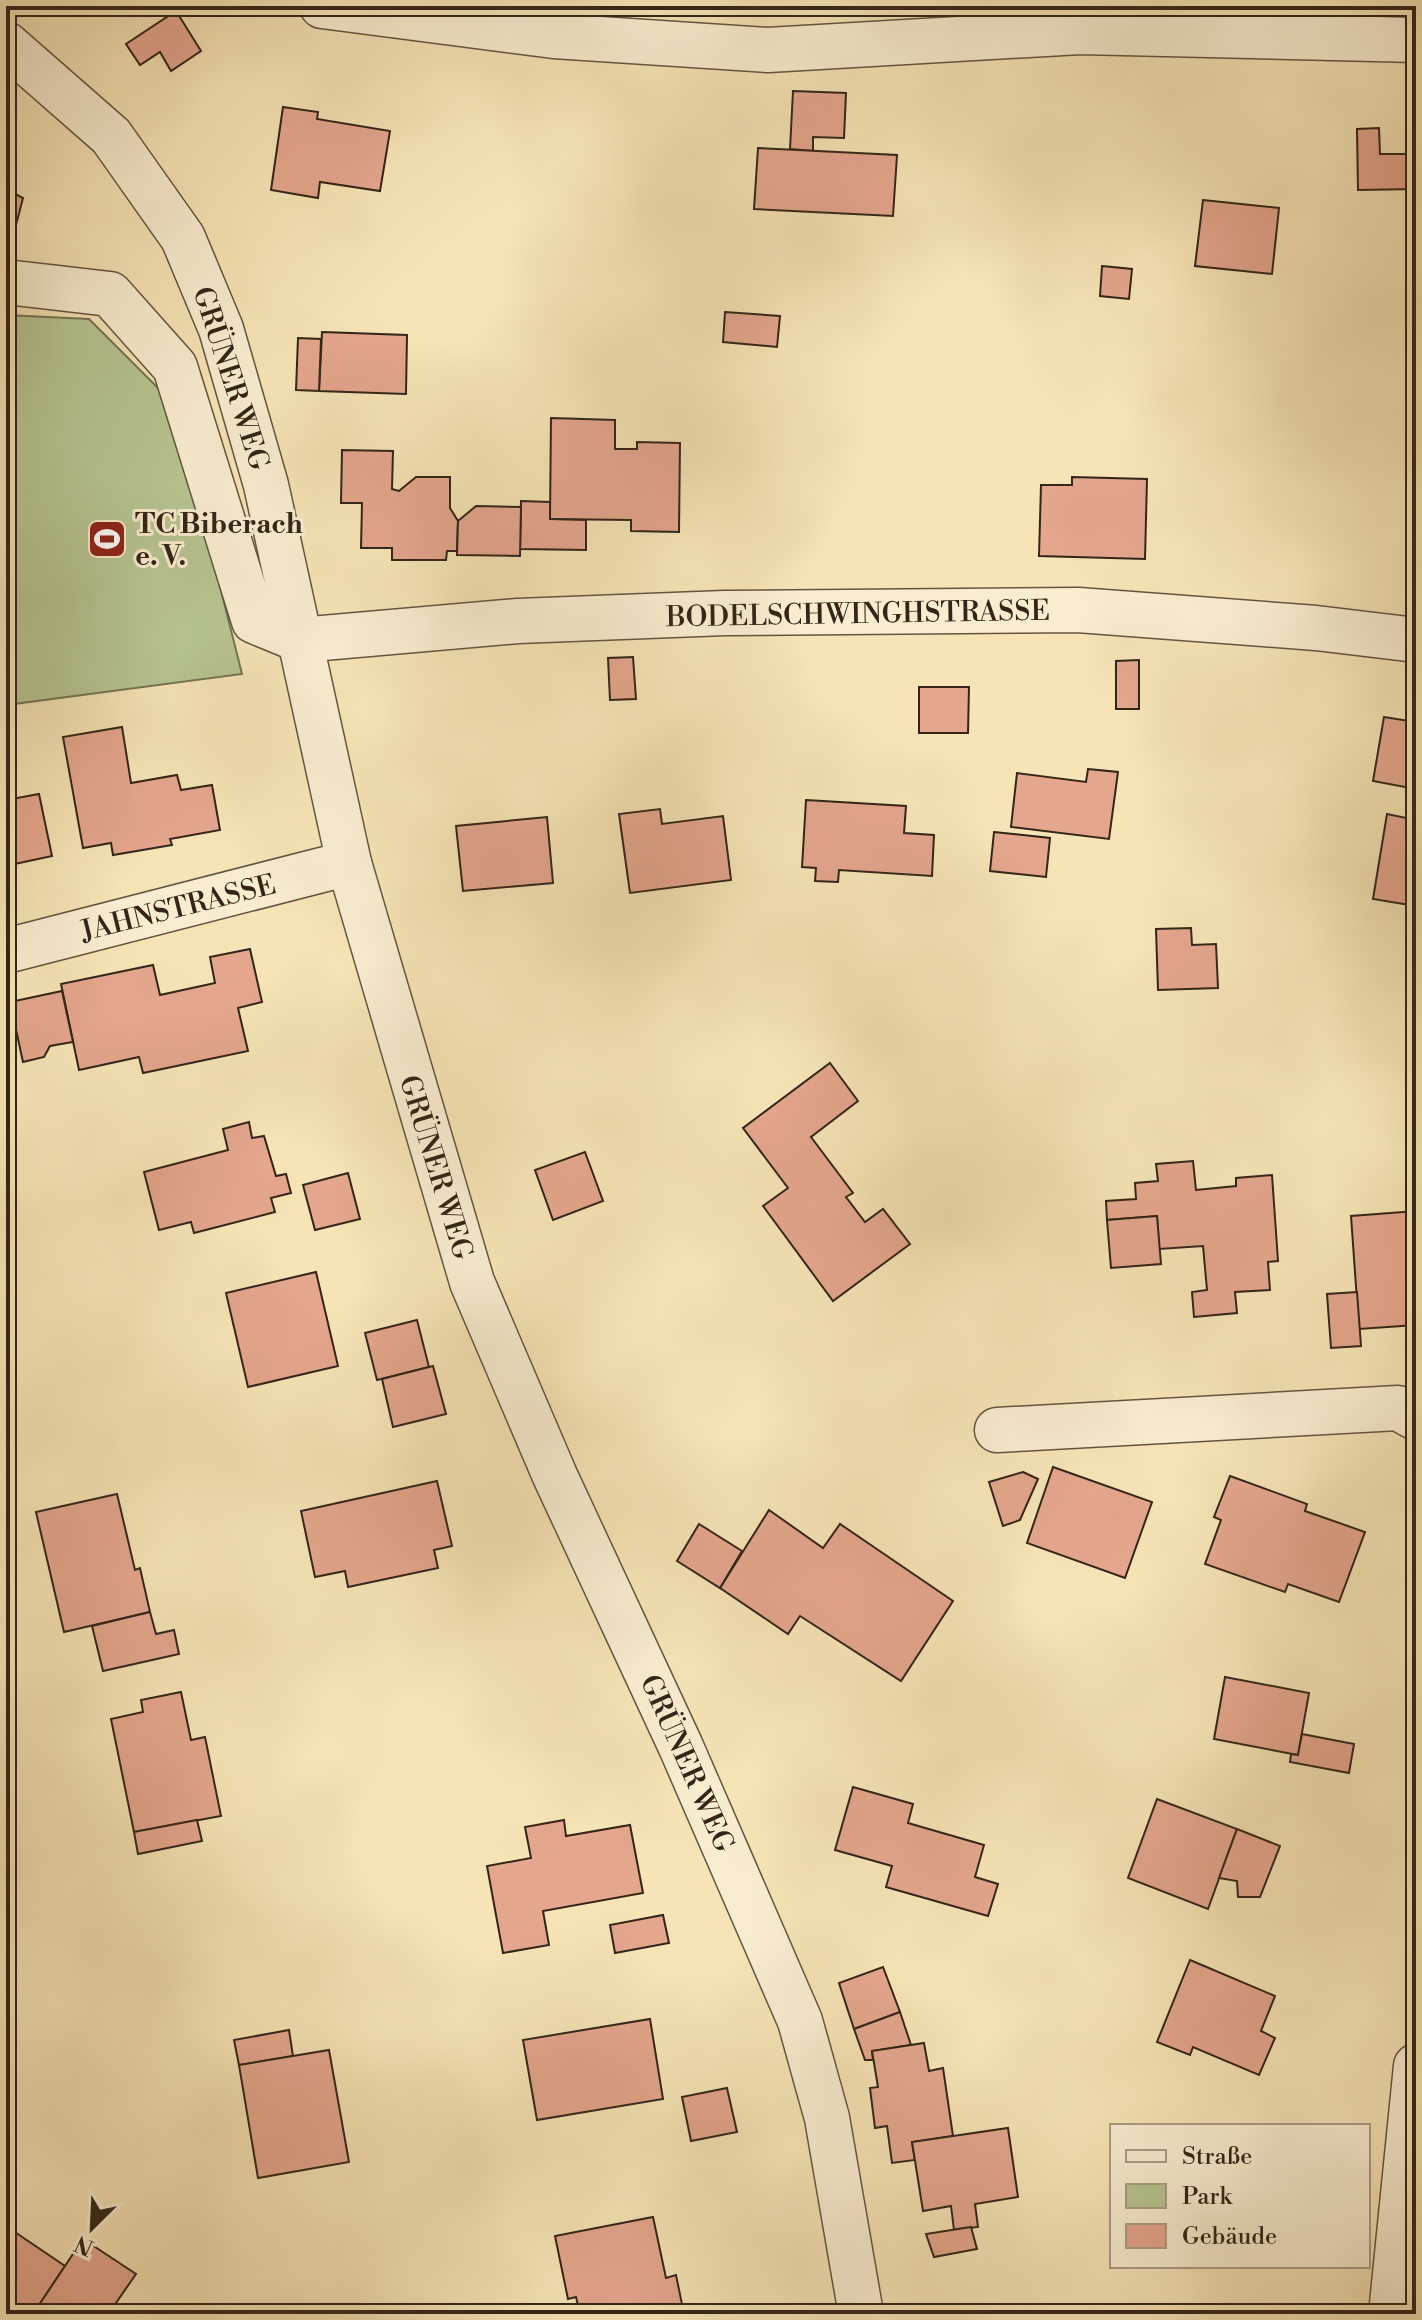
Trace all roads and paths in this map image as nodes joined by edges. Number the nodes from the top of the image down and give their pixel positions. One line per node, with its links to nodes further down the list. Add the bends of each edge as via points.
1 (322, 6): 2 (street, via 554,36 768,50 1080,32)
2 (1416, 40)
3 (6, 44): 5 (street, GRÜNER WEG, via 111,136 183,238 221,329 266,485)
4 (6, 282): 5 (street, via 110,294 175,367 254,621)
5 (300, 640): 6 (street, BODELSCHWINGHSTRASSE, via 518,621 725,613 1078,610); 7 (street, GRÜNER WEG)
6 (1416, 640)
7 (349, 863): 8 (street, JAHNSTRASSE); 12 (street, GRÜNER WEG, via 472,1282 800,2021 827,2118)
8 (6, 951)
9 (1416, 1418): 10 (street, via 1398,1408)
10 (997, 1430)
11 (1416, 2066): 13 (street)
12 (861, 2314)
13 (1391, 2314)

